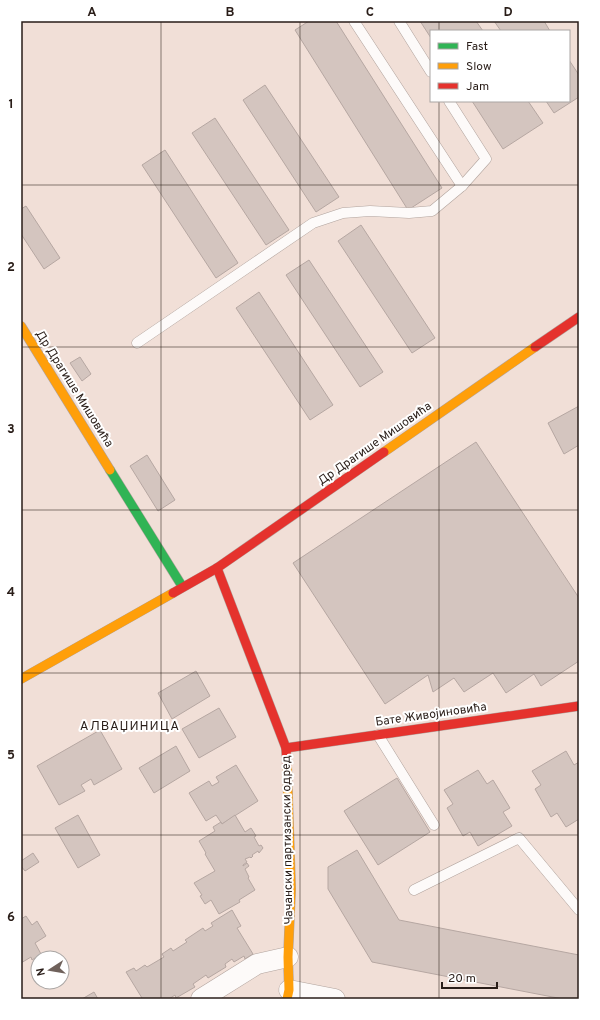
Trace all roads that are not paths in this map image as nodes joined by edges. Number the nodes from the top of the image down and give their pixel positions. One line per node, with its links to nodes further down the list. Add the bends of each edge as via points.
1 (354, 21): 5 (lane)
2 (399, 21): 3 (lane)
3 (430, 70)
4 (450, 102): 5 (lane, via 486,159)
5 (462, 186): 8 (lane, via 432,211 343,212 313,223)
6 (579, 317): 9 (street, Др Драгише Мишовића)
7 (21, 326): 10 (street, Др Драгише Мишовића)
8 (137, 343)
9 (217, 568): 10 (street, Др Драгише Мишовића); 14 (street, Чачански партизански одред)
10 (182, 586): 11 (street, Др Драгише Мишовића)
11 (21, 679)
12 (579, 706): 13 (street, Бате Живојиновића)
13 (378, 735): 14 (street, Бате Живојиновића); 15 (lane)
14 (286, 748): 18 (street, Чачански партизански одред, via 291,889)
15 (434, 825)
16 (414, 890): 17 (lane, via 519,838)
17 (579, 910)
18 (288, 957): 19 (street, Чачански партизански одред); 20 (street, via 257,964)
19 (288, 994): 21 (street)
20 (201, 999)
21 (335, 999)

